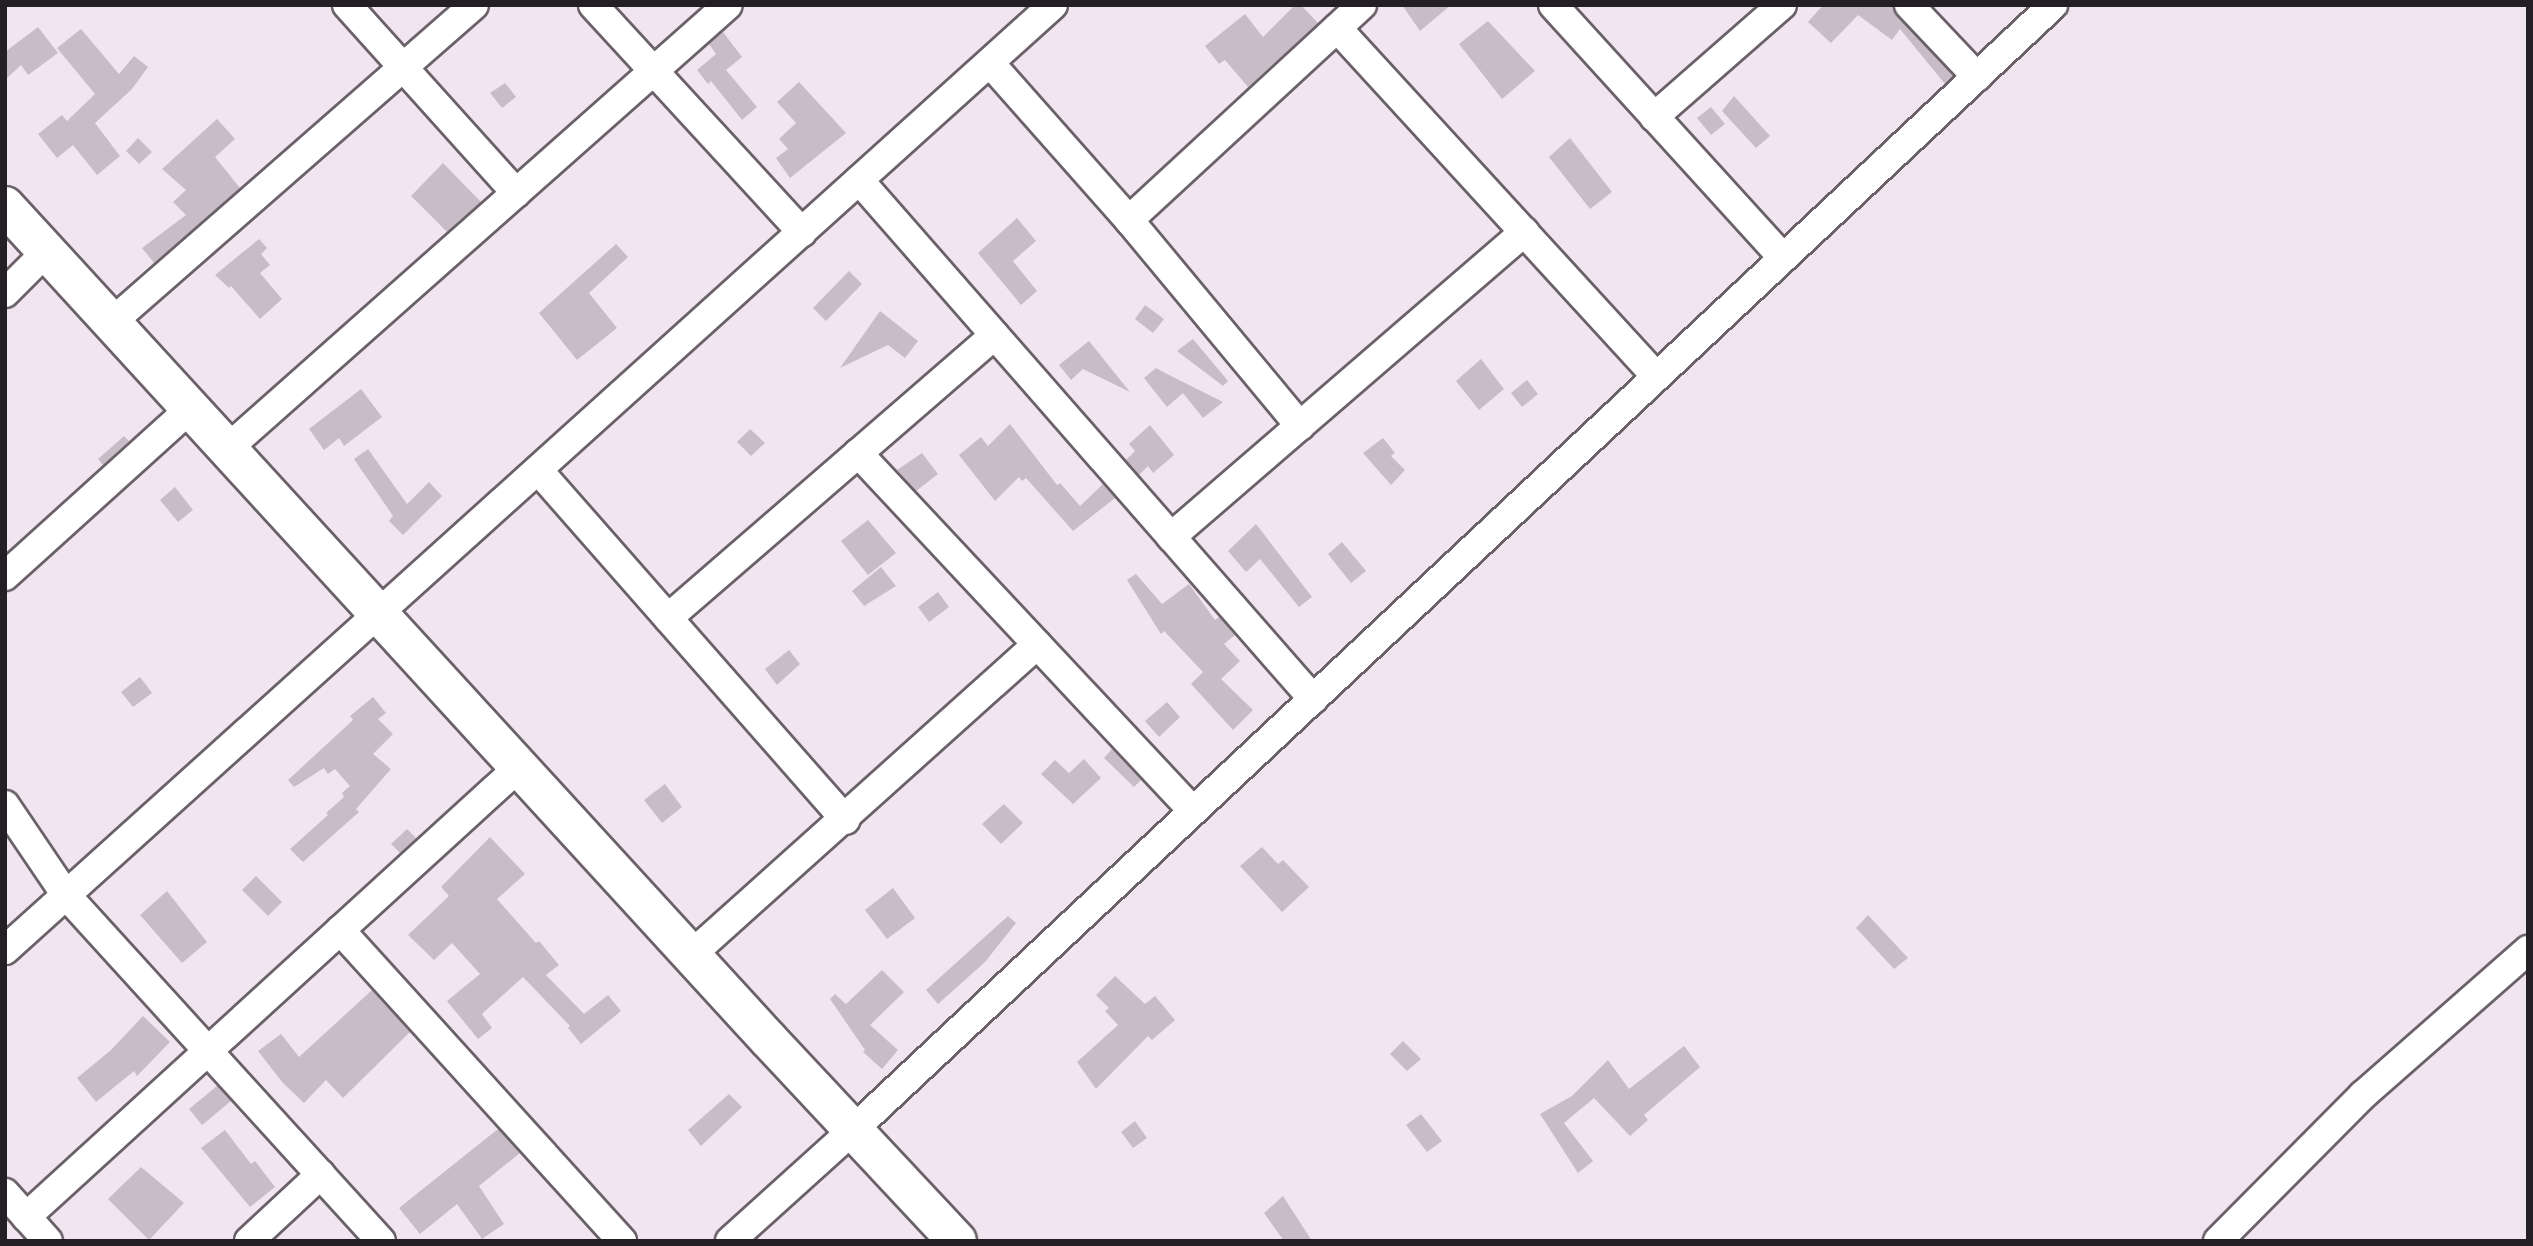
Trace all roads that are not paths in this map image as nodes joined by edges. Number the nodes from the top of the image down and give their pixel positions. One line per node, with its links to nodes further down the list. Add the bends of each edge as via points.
1 (348, 5): 13 (street)
2 (474, 5): 13 (street)
3 (593, 5): 14 (street)
4 (728, 5): 14 (street)
5 (1054, 5): 12 (street)
6 (1362, 5): 11 (street)
7 (1553, 5): 16 (street)
8 (1909, 5): 15 (street)
9 (2053, 5): 15 (street)
10 (1780, 6): 16 (street)
11 (1337, 28): 20 (street); 22 (street)
12 (990, 63): 17 (street); 20 (street)
13 (404, 67): 18 (street); 26 (street)
14 (654, 71): 18 (street); 21 (street)
15 (1977, 77): 24 (street)
16 (1654, 117): 24 (street)
17 (859, 180): 21 (street); 27 (street)
18 (516, 193): 31 (street)
19 (5, 206): 23 (main road)
20 (1129, 220): 30 (street)
21 (802, 232): 33 (street)
22 (1524, 232): 28 (street); 30 (street)
23 (47, 251): 25 (street); 26 (main road)
24 (1783, 258): 28 (street)
25 (5, 293)
26 (112, 322): 29 (main road)
27 (995, 335): 32 (street); 34 (street)
28 (1657, 377): 39 (street)
29 (190, 409): 31 (main road); 35 (street)
30 (1300, 426): 34 (street)
31 (227, 449): 36 (main road)
32 (858, 453): 37 (street); 38 (street)
33 (538, 470): 36 (street); 37 (street)
34 (1171, 537): 39 (street)
35 (5, 576)
36 (379, 613): 40 (main road); 44 (street)
37 (668, 618): 43 (street)
38 (1037, 645): 42 (street); 43 (street)
39 (1313, 699): 42 (street)
40 (519, 767): 45 (street); 48 (main road)
41 (5, 805): 44 (street)
42 (1193, 811): 50 (street)
43 (845, 820): 48 (street)
44 (66, 895): 46 (street); 49 (street)
45 (340, 930): 49 (street); 57 (street)
46 (5, 950)
47 (2528, 950): 60 (street, via 2363,1095)
48 (691, 955): 50 (main road)
49 (208, 1051): 51 (street); 53 (street)
50 (853, 1130): 58 (street); 59 (main road)
51 (321, 1174): 55 (street); 56 (street)
52 (5, 1193): 53 (street)
53 (26, 1217): 54 (street)
54 (48, 1241)
55 (248, 1241)
56 (381, 1241)
57 (622, 1241)
58 (730, 1241)
59 (957, 1241)
60 (2218, 1241)

